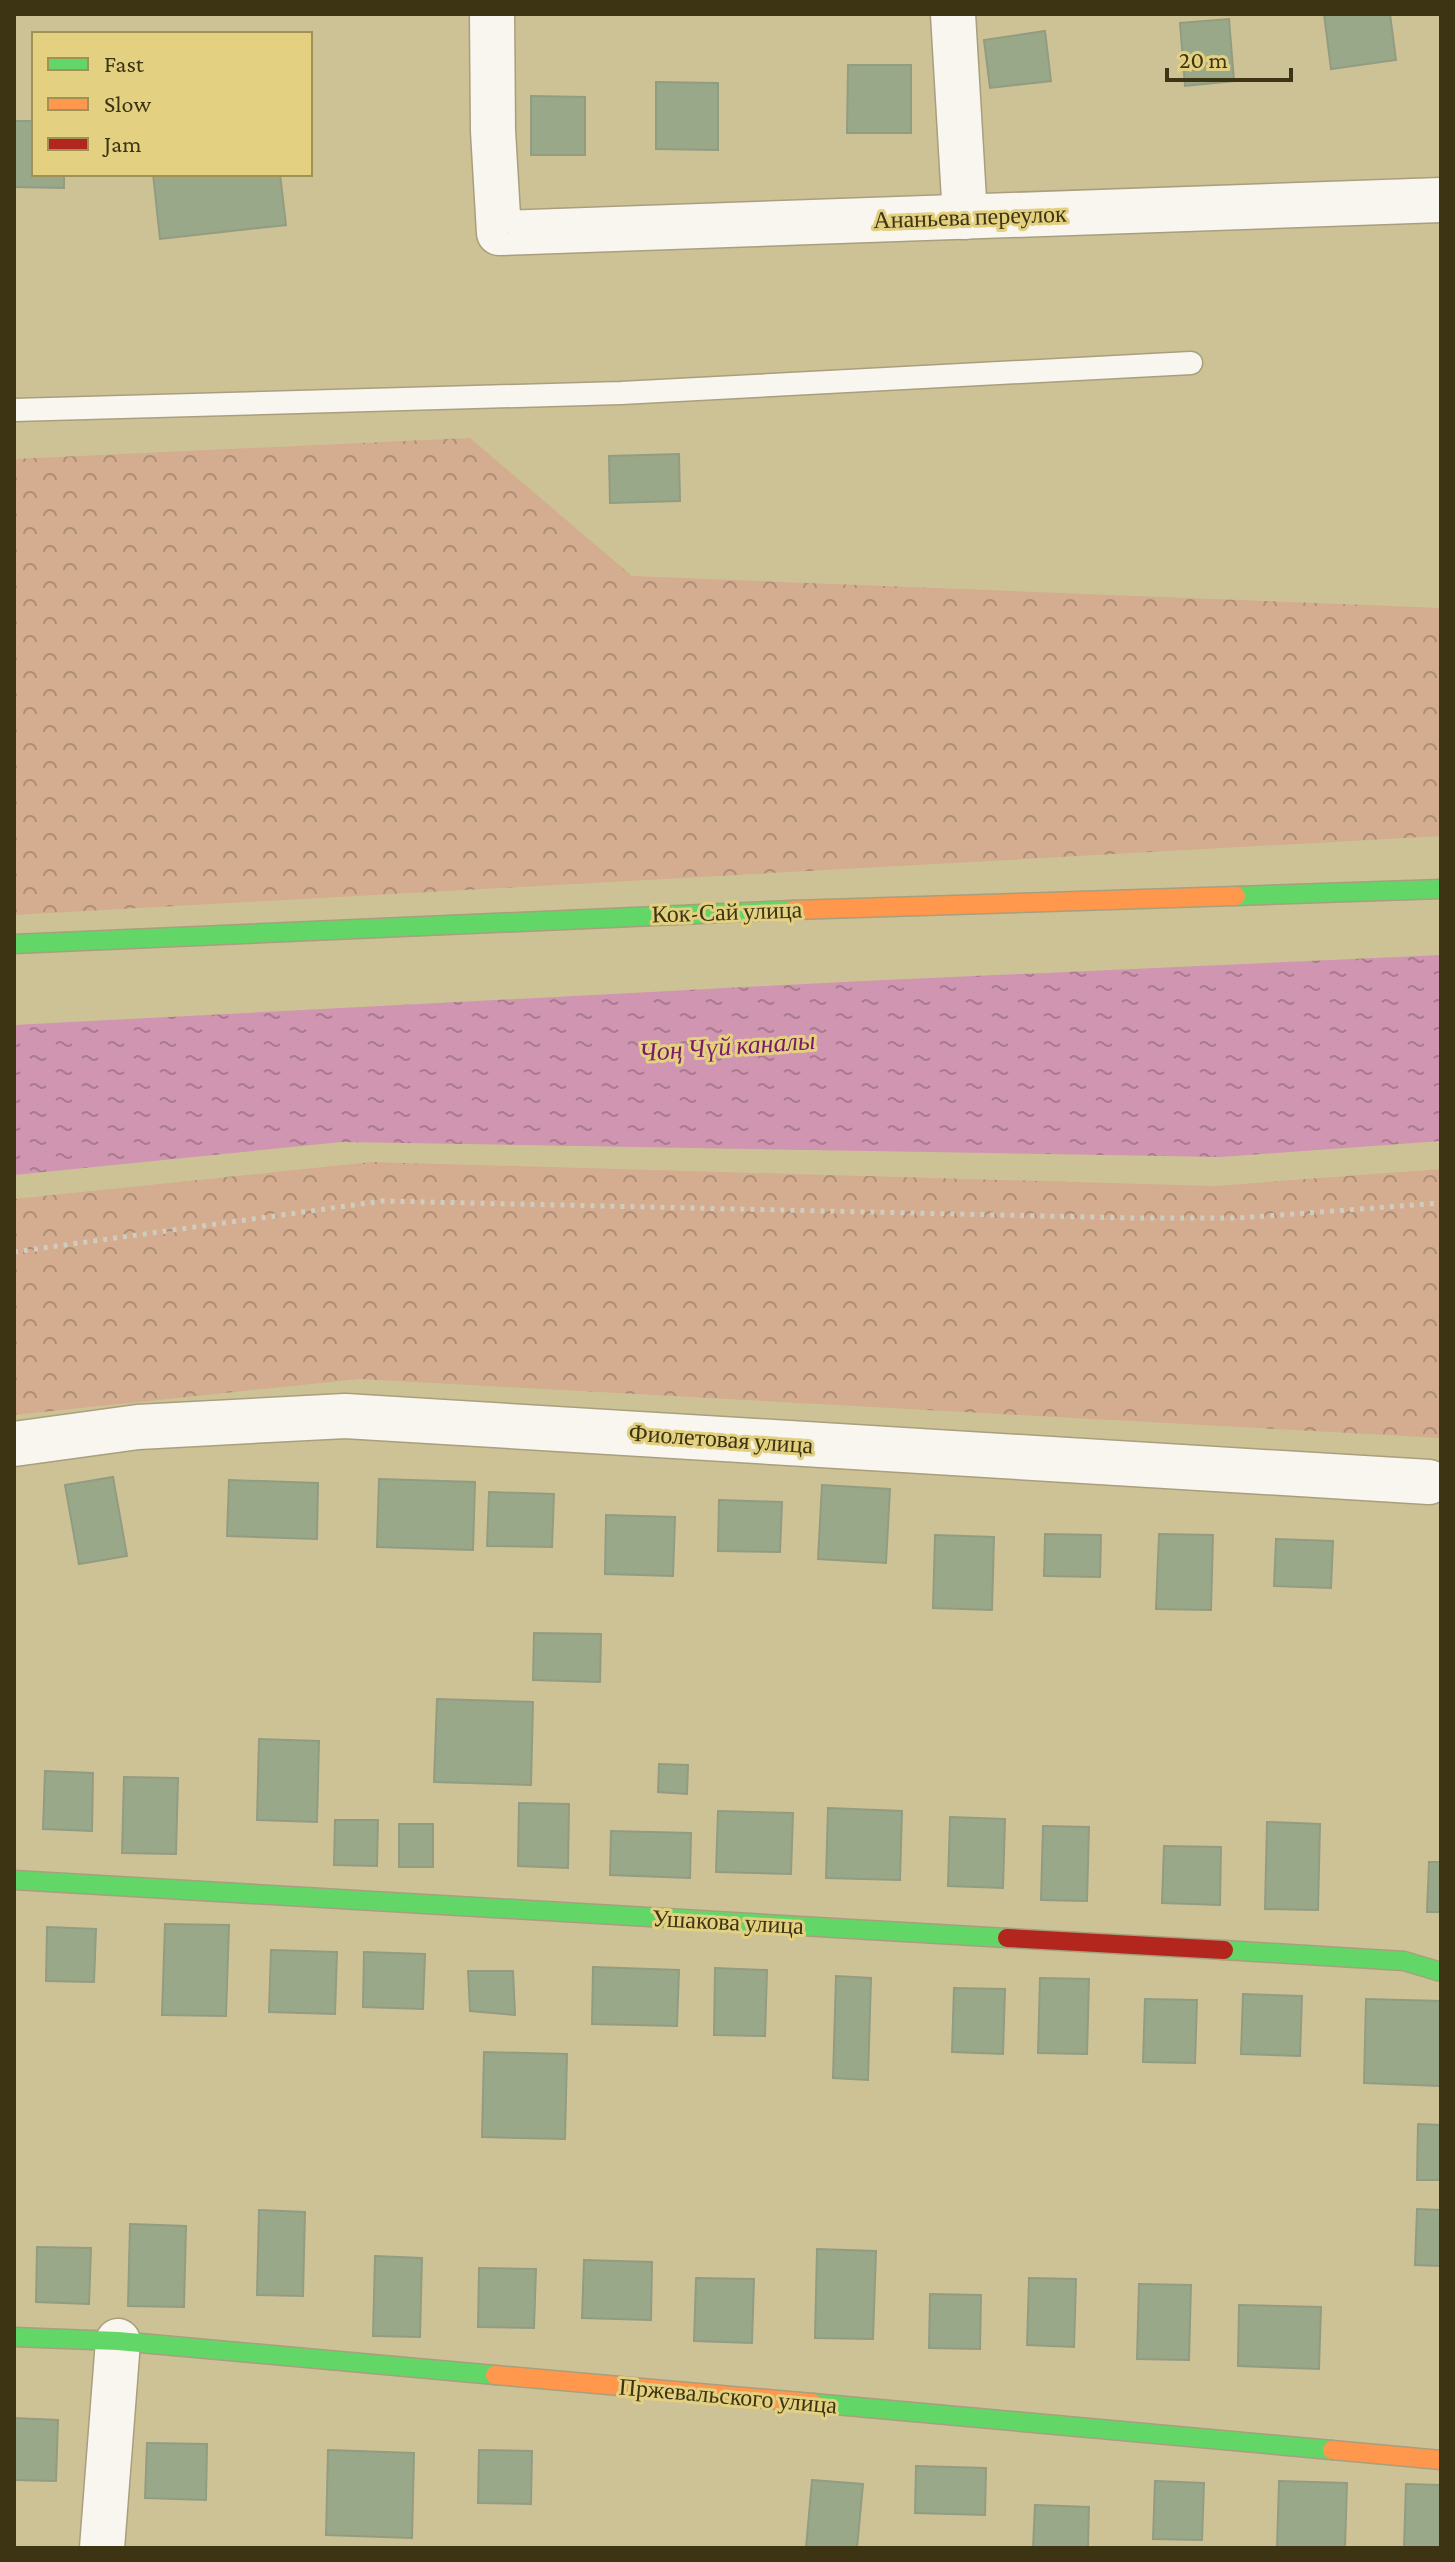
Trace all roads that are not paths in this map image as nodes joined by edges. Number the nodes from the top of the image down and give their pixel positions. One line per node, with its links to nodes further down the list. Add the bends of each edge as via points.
1 (492, 14): 4 (street, Ананьева переулок, via 499,233)
2 (953, 14): 4 (street)
3 (1441, 200): 4 (street, Ананьева переулок)
4 (965, 217)
5 (1191, 363): 6 (lane, via 621,393)
6 (14, 410)
7 (1441, 889): 8 (street, Кок-Сай улица, via 569,917)
8 (14, 944)
9 (14, 1444): 10 (street, Фиолетовая улица, via 138,1427 345,1416)
10 (1429, 1482)
11 (14, 1880): 12 (street, Ушакова улица, via 1404,1961)
12 (1441, 1972)
13 (14, 2337): 14 (street, Пржевальского улица)
14 (118, 2341): 15 (street, Пржевальского улица); 16 (street)
15 (1441, 2460)
16 (102, 2548)

